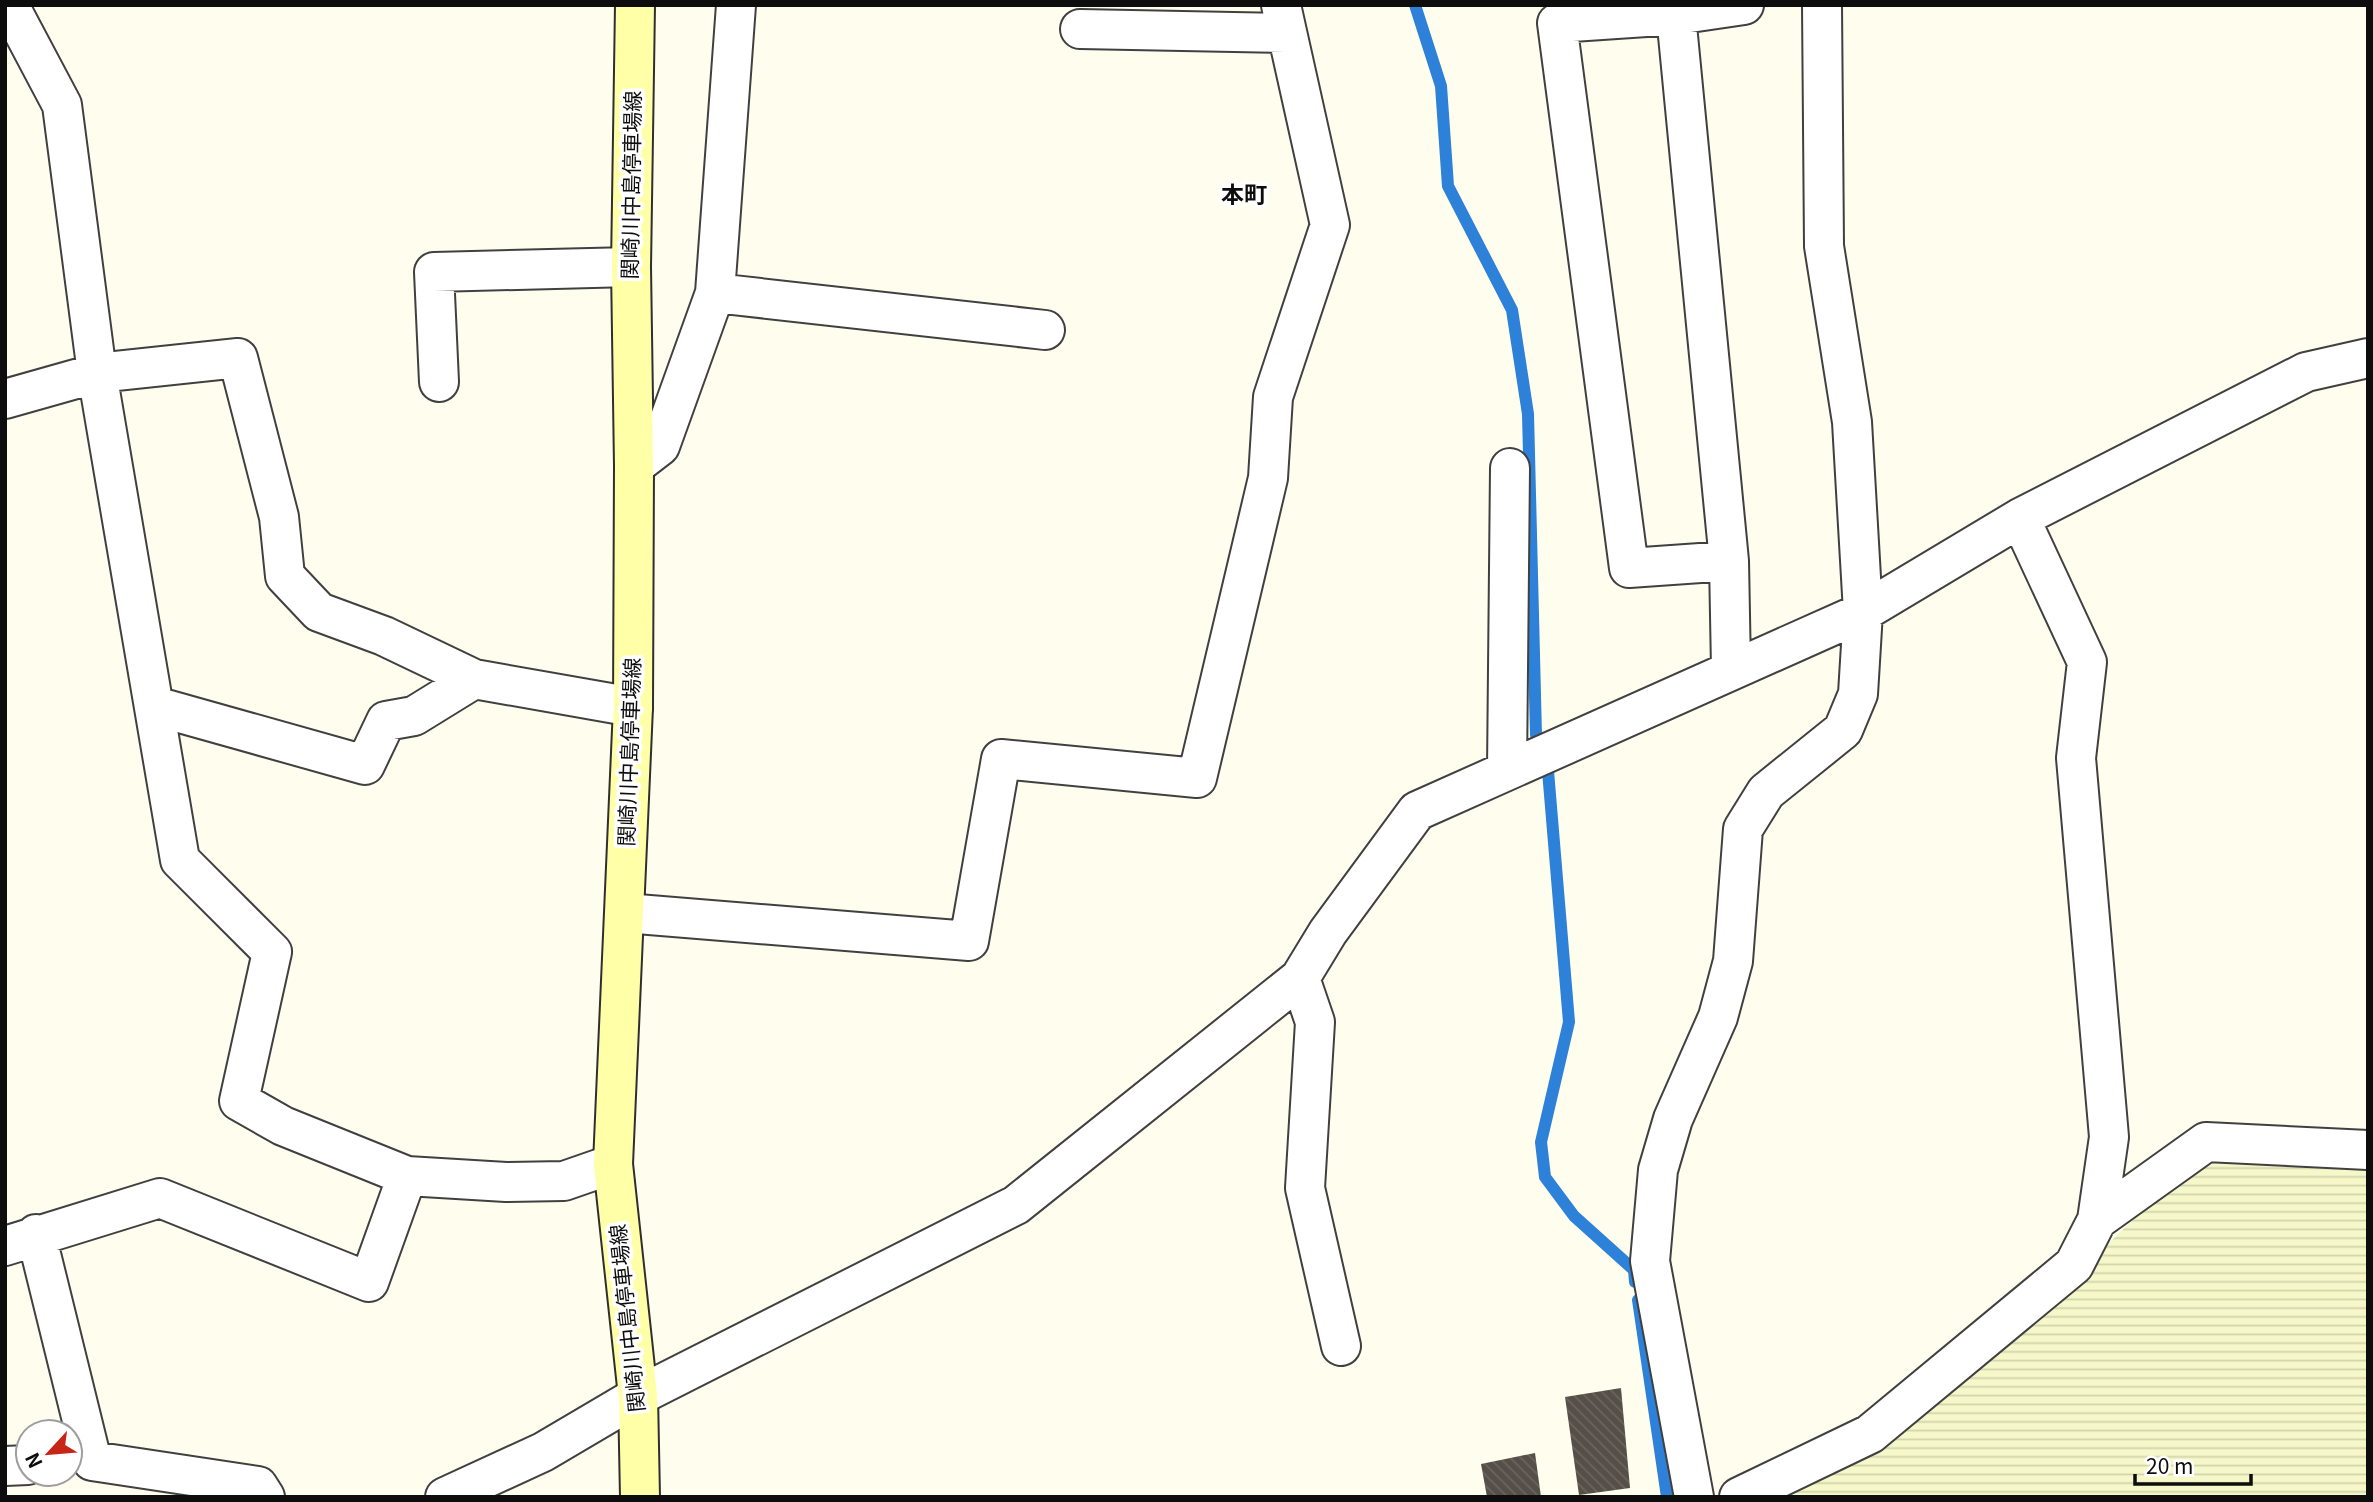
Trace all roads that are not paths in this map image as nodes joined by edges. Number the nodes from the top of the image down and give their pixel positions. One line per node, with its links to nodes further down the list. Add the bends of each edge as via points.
1 (9, 5): 13 (street, via 62,105)
2 (635, 5): 9 (main road, 関崎川中島停車場線)
3 (736, 5): 10 (street)
4 (1744, 5): 6 (street)
5 (1822, 5): 20 (street, via 1824,247 1852,422)
6 (1676, 15): 19 (street); 19 (street, via 1557,23 1629,568)
7 (1283, 19): 8 (street); 26 (street, via 1330,225 1273,397 1268,478 1197,778 1001,759 969,941)
8 (1080, 29)
9 (631, 267): 14 (street, via 434,272); 16 (main road, 関崎川中島停車場線)
10 (715, 293): 11 (street); 16 (street, via 660,446)
11 (1045, 330)
12 (2368, 358): 18 (street, via 2306,372)
13 (97, 373): 15 (street); 22 (street, via 238,358 279,517 285,576 319,612 384,636); 23 (street)
14 (439, 382)
15 (5, 399)
16 (634, 466): 24 (main road, 関崎川中島停車場線)
17 (1510, 468): 25 (street)
18 (2020, 518): 20 (street); 31 (street, via 2087,662 2076,758 2109,1137)
19 (1729, 561): 21 (street)
20 (1863, 612): 21 (street); 40 (street, via 1858,694 1843,730 1766,792 1743,829 1733,961 1718,1017 1673,1119 1658,1170 1650,1261)
21 (1731, 668): 25 (street)
22 (474, 679): 23 (street, via 414,716 386,721 365,765); 24 (street)
23 (155, 706): 30 (street, via 180,860 272,952 239,1101 283,1126)
24 (633, 707): 26 (main road, 関崎川中島停車場線)
25 (1507, 770): 27 (street, via 1417,811)
26 (625, 913): 29 (main road, 関崎川中島停車場線)
27 (1300, 978): 33 (street, via 1315,1022 1305,1188); 34 (street, via 1016,1205)
28 (2368, 1150): 31 (street, via 2206,1142)
29 (613, 1164): 30 (street, via 564,1181); 34 (main road, 関崎川中島停車場線)
30 (407, 1176): 32 (street, via 369,1282 160,1198)
31 (2097, 1220): 41 (street, via 2074,1265 1870,1434)
32 (21, 1240): 35 (street)
33 (1341, 1346)
34 (638, 1396): 38 (street, via 543,1452); 39 (main road, 関崎川中島停車場線)
35 (69, 1418)
36 (84, 1461): 37 (street, via 258,1486)
37 (265, 1497)
38 (445, 1497)
39 (640, 1497)
40 (1694, 1497)
41 (1740, 1497)

